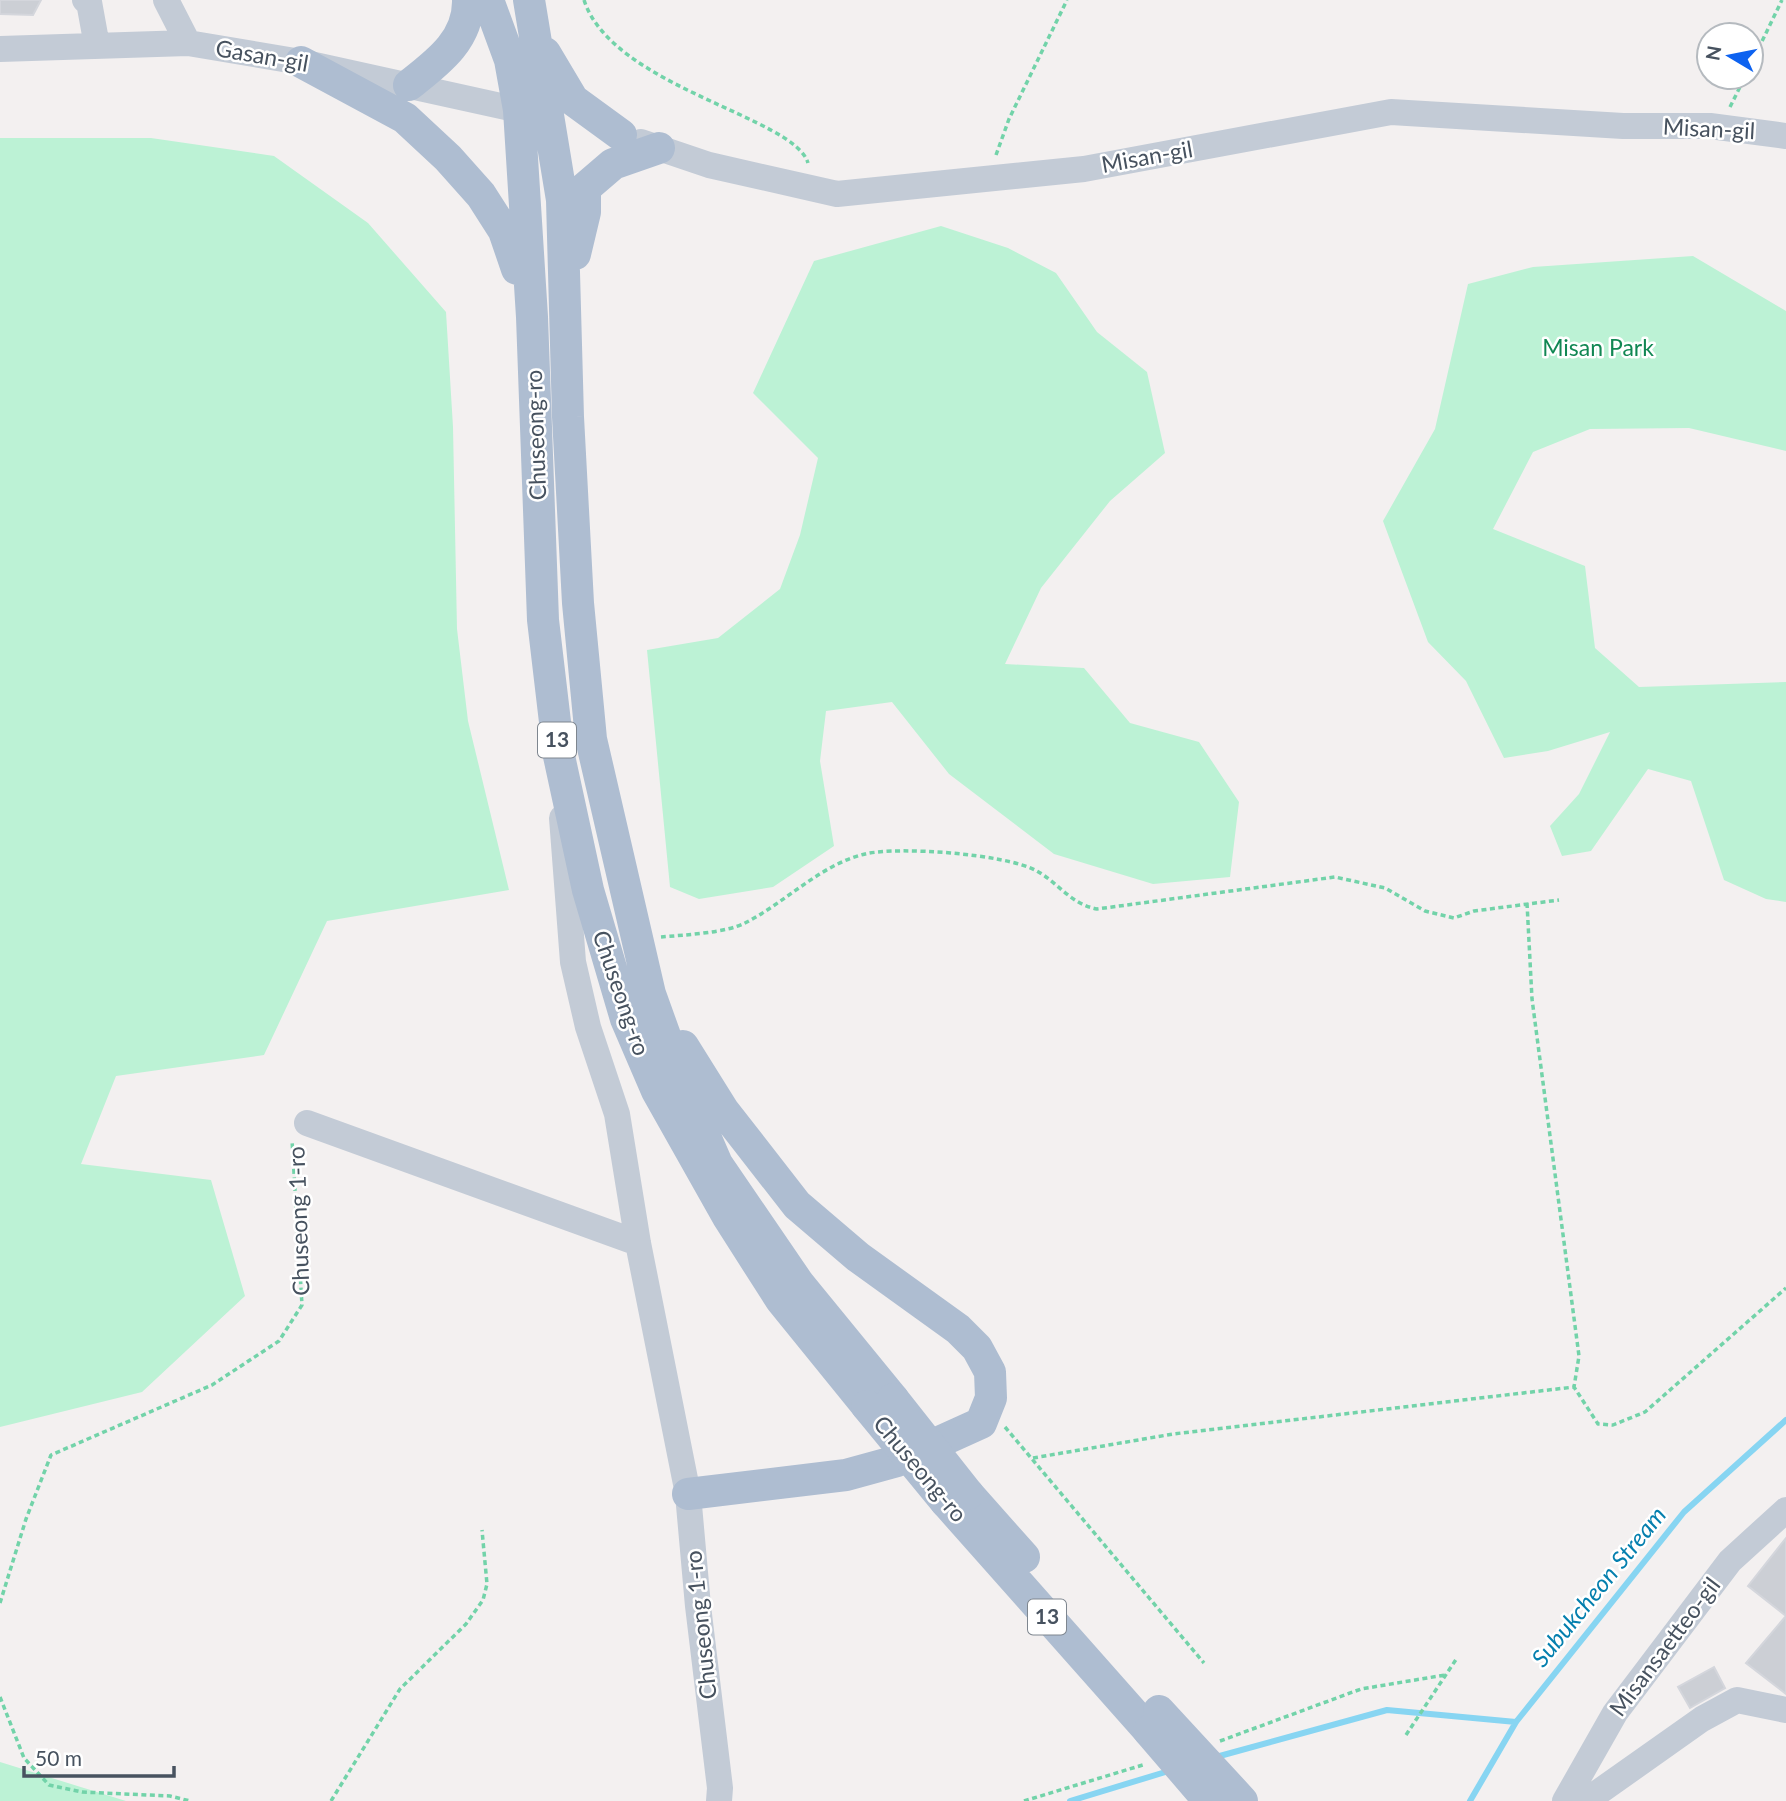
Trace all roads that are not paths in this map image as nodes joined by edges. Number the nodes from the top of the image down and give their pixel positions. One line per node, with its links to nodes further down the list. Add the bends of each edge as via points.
1 (85, 0): 8 (street)
2 (468, 0): 11 (main road, via 457,42)
3 (488, 0): 12 (main road, Chuseong-ro / 13, via 509,60)
4 (529, 0): 6 (main road, Chuseong-ro / 13)
5 (162, 3): 7 (street)
6 (537, 40): 12 (main road, Chuseong-ro / 13); 13 (main road, via 573,100)
7 (188, 43): 8 (street, Gasan-gil); 10 (street, Gasan-gil)
8 (97, 46): 9 (street, Gasan-gil)
9 (0, 49)
10 (301, 62): 11 (street, Gasan-gil); 17 (main road, via 405,118 449,158 504,231)
11 (409, 85): 12 (street, Gasan-gil)
12 (534, 109): 13 (street, Misan-gil, via 559,107); 16 (main road, Chuseong-ro / 13, via 562,200); 17 (main road, Chuseong-ro / 13)
13 (621, 135): 15 (street, Misan-gil)
14 (1786, 136): 15 (street, Misan-gil, via 1710,126 1623,126 1391,112 1084,169 837,194 709,165)
15 (659, 148): 16 (main road, via 613,164 585,188 585,212)
16 (565, 296): 19 (main road, Chuseong-ro / 13, via 576,563 591,739)
17 (532, 317): 18 (main road, Chuseong-ro / 13, via 543,620)
18 (559, 756): 21 (street, Chuseong 1-ro, via 573,961 588,1027 617,1114); 22 (main road, Chuseong-ro / 13, via 596,916 626,1019 657,1091 781,1300)
19 (650, 993): 22 (main road, Chuseong-ro / 13, via 717,1164); 23 (main road, via 723,1110 797,1205 858,1257 958,1329 977,1348 990,1371 991,1398 981,1423 897,1461 846,1475)
20 (307, 1123): 21 (street, Chuseong 1-ro)
21 (638, 1243): 23 (street, Chuseong 1-ro)
22 (880, 1402): 26 (main road, Chuseong-ro / 13, bridge, via 957,1499)
23 (688, 1494): 27 (street, Chuseong 1-ro)
24 (1786, 1510): 30 (street, Misansaetteo-gil, via 1730,1561 1615,1713)
25 (1786, 1710): 31 (street, via 1737,1700 1702,1719)
26 (1154, 1721): 28 (main road, Chuseong-ro / 13, bridge); 29 (main road, Chuseong-ro / 13, bridge)
27 (719, 1801)
28 (1209, 1801)
29 (1242, 1801)
30 (1565, 1801)
31 (1586, 1801)

